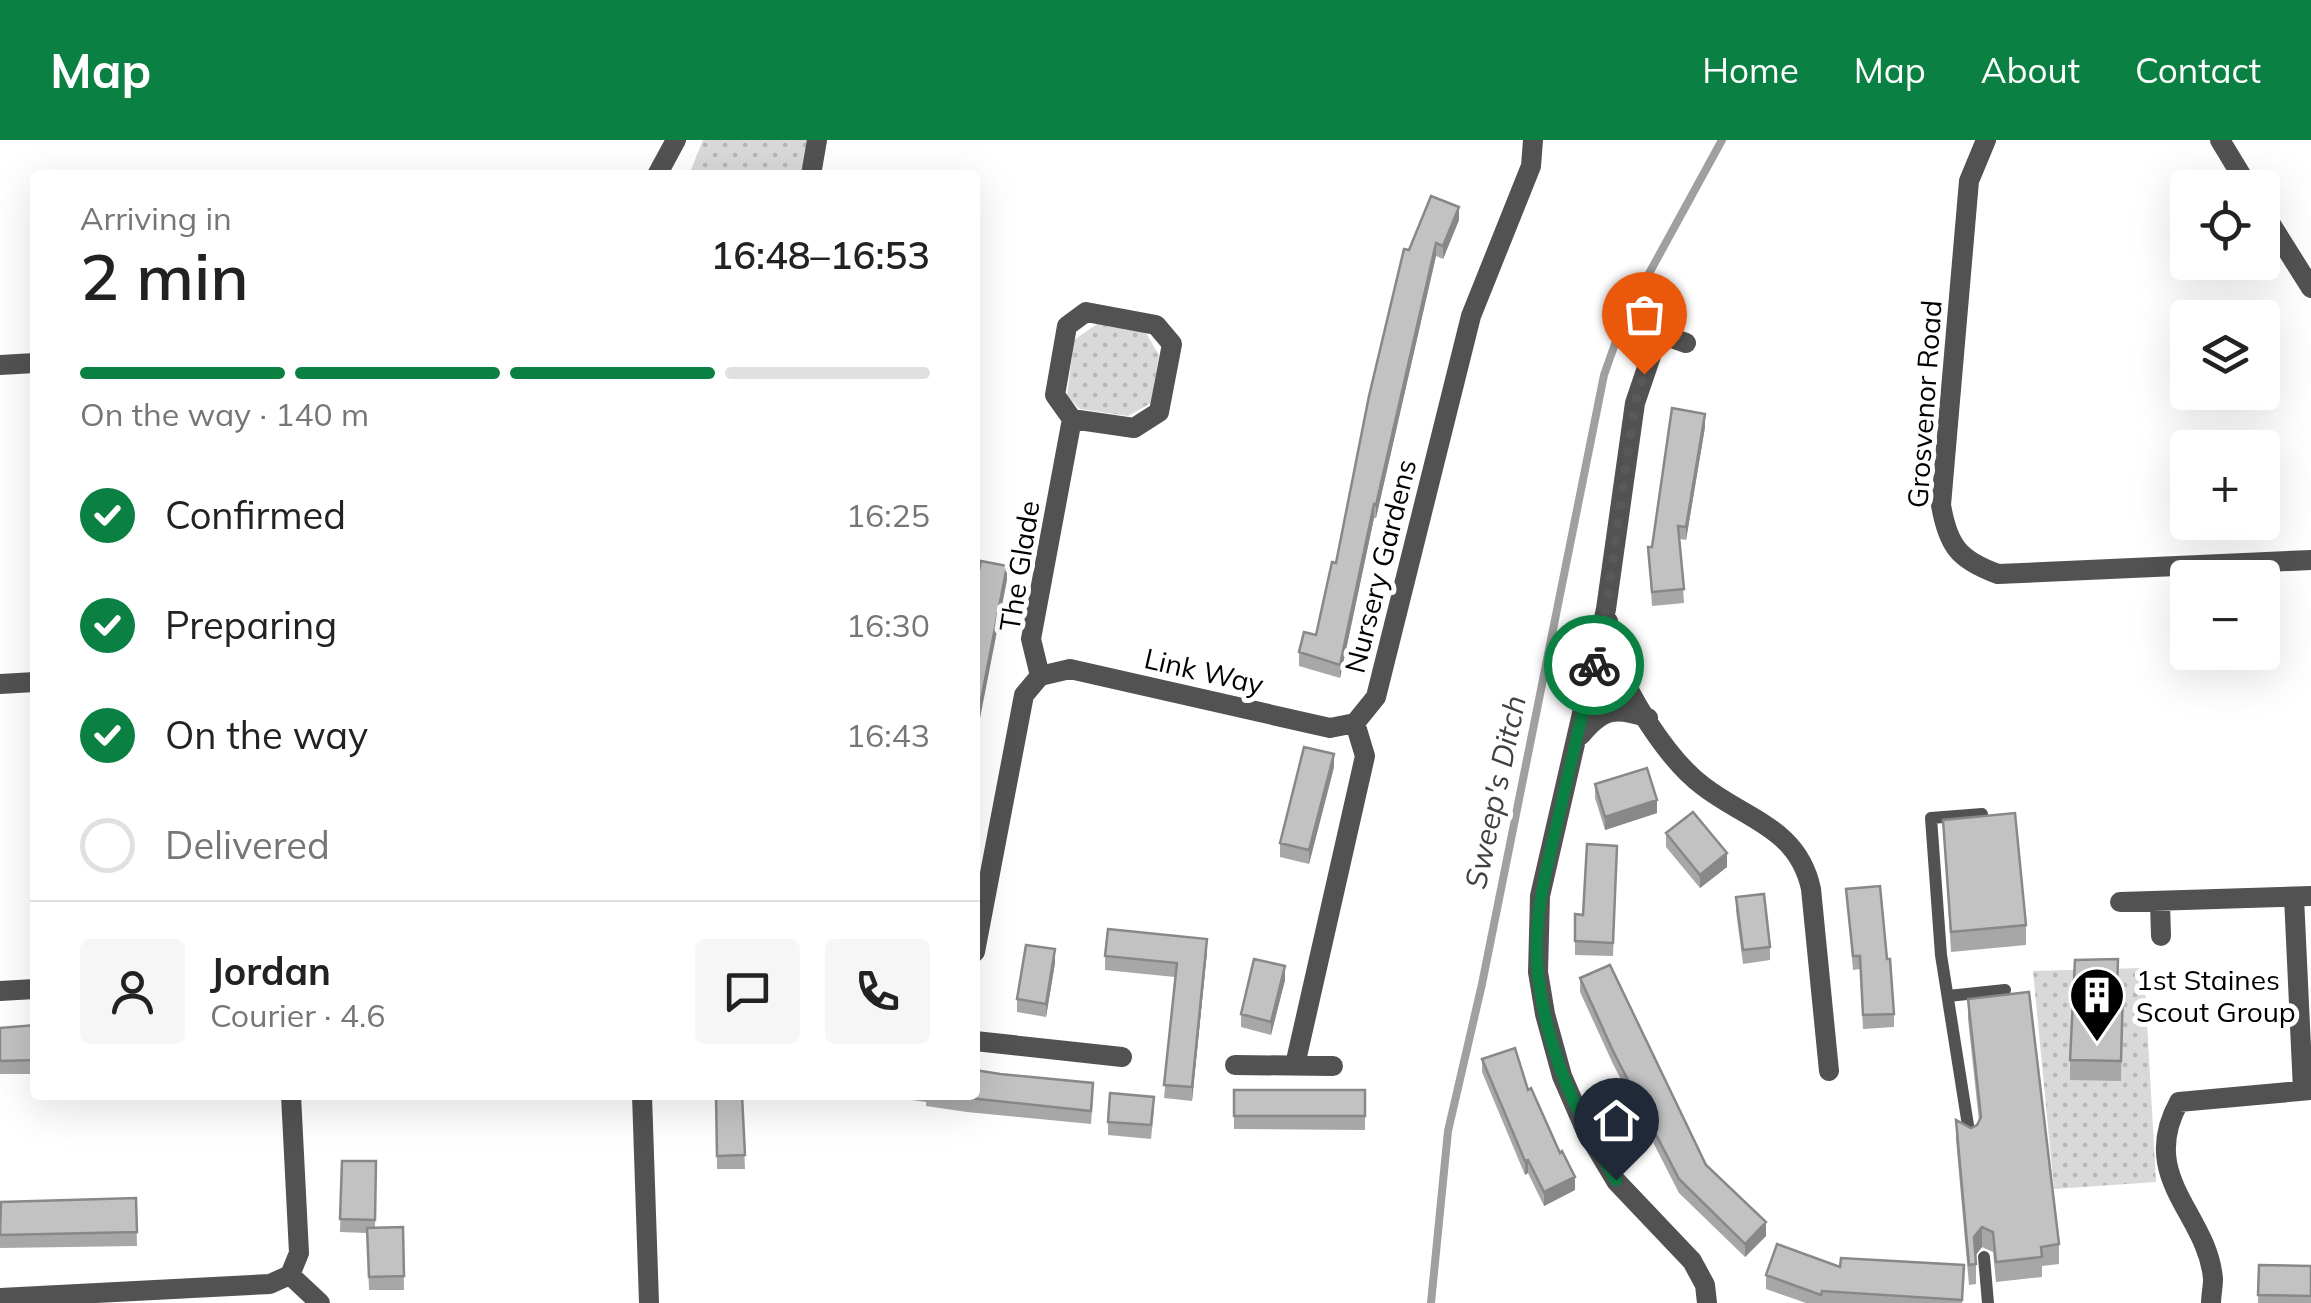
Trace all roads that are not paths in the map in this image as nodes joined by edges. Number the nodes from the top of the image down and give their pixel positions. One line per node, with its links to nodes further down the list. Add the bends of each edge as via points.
1 (676, 140): 6 (street)
2 (817, 140): 7 (street)
3 (1533, 140): 23 (street, Nursery Gardens, via 1531,166 1470,316 1376,697)
4 (1986, 140): 17 (street, Grosvenor Road, via 1967,198 1942,506 1959,554 1998,574)
5 (2220, 140): 8 (street)
6 (660, 170)
7 (812, 170)
8 (2238, 170)
9 (2280, 239): 10 (street)
10 (2311, 288)
11 (1668, 306): 12 (street)
12 (1658, 333): 13 (street); 18 (street, via 1635,404)
13 (1686, 343)
14 (30, 363): 15 (street)
15 (0, 365)
16 (1072, 419): 16 (street, The Glade, via 1056,395 1067,326 1086,312 1156,326 1172,344 1159,412 1134,428); 19 (street, The Glade, via 1031,639)
17 (2311, 560)
18 (1606, 609): 22 (street, via 1613,652); 24 (street)
19 (1040, 676): 23 (street, Link Way, via 1070,669 1330,728); 29 (street, via 1024,695)
20 (30, 682): 21 (street)
21 (0, 684)
22 (1648, 718): 24 (street, via 1621,709 1595,718); 40 (street, via 1701,785 1786,842 1806,864)
23 (1355, 723): 37 (street, via 1365,756)
24 (1576, 743): 50 (street, via 1540,896 1544,1014 1585,1130 1616,1180 1692,1261)
25 (1982, 814): 34 (lane, via 1931,818)
26 (2303, 896): 28 (street); 41 (street)
27 (2120, 902): 28 (street)
28 (2160, 902): 30 (street)
29 (980, 926)
30 (2161, 936)
31 (30, 989): 33 (street)
32 (2005, 990): 34 (lane)
33 (0, 991)
34 (1948, 996): 44 (lane)
35 (980, 1042): 36 (street)
36 (1122, 1057)
37 (1296, 1064): 38 (street); 39 (street)
38 (1235, 1065)
39 (1333, 1066)
40 (1829, 1072)
41 (2307, 1090): 52 (street, via 2179,1102 2170,1120 2166,1150 2174,1192 2206,1252)
42 (291, 1100): 46 (street, via 299,1253)
43 (642, 1100): 49 (street)
44 (1970, 1138)
45 (1984, 1257): 51 (lane)
46 (290, 1276): 47 (street, via 270,1284); 48 (street)
47 (0, 1298)
48 (320, 1303)
49 (649, 1303)
50 (1707, 1303)
51 (1988, 1303)
52 (2210, 1303)

